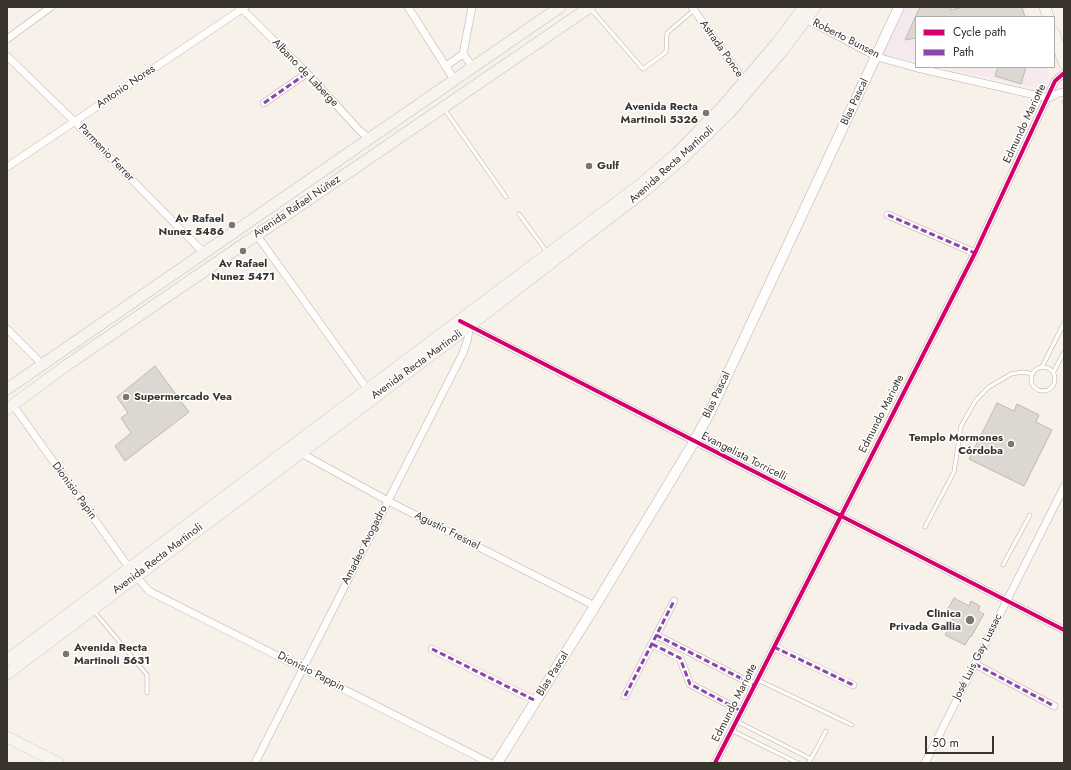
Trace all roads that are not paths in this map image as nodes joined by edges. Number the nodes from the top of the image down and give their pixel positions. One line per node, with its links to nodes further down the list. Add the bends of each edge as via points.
1 (51, 7): 13 (street)
2 (408, 7): 18 (street)
3 (472, 7): 14 (street)
4 (560, 7): 19 (main road, Avenida Rafael Núñez)
5 (590, 7): 10 (lane, via 643,69 666,52 667,33); 22 (main road, Avenida Rafael Núñez)
6 (804, 7): 26 (main road, Avenida Recta Martinoli)
7 (815, 7): 11 (main road, Avenida Recta Martinoli)
8 (899, 7): 16 (main road, Blas Pascal)
9 (242, 8): 24 (street, Albano de Laberge); 31 (street, Antonio Nores)
10 (693, 9): 26 (street, Astrada Ponce)
11 (806, 19): 16 (street, Roberto Bunsen); 26 (main road, Avenida Recta Martinoli)
12 (1055, 36): 17 (main road)
13 (7, 39)
14 (463, 54): 18 (street); 19 (street)
15 (7, 56): 31 (street, Parmenio Ferrer)
16 (877, 57): 20 (street, Roberto Bunsen); 53 (main road, Blas Pascal)
17 (1064, 63)
18 (446, 66): 25 (street)
19 (473, 67): 22 (main road, via 484,73); 25 (main road, Avenida Rafael Núñez)
20 (915, 67)
21 (918, 68): 28 (street, Roberto Bunsen)
22 (494, 72): 30 (main road, Avenida Rafael Núñez)
23 (1064, 73): 28 (street, Edmundo Mariotte, via 1055,81)
24 (307, 74): 29 (street); 32 (street, Albano de Laberge)
25 (455, 81): 32 (main road, Avenida Rafael Núñez); 33 (main road, via 456,86 450,94 402,126)
26 (748, 86): 41 (main road, Avenida Recta Martinoli, via 676,154); 43 (main road, Avenida Recta Martinoli, via 708,134 647,189)
27 (1063, 95): 28 (street, Edmundo Mariotte, via 1059,93)
28 (1048, 98): 40 (street, Edmundo Mariotte)
29 (264, 103)
30 (443, 107): 33 (main road, Avenida Rafael Núñez); 35 (lane)
31 (75, 122): 34 (street, Antonio Nores); 39 (street, Parmenio Ferrer)
32 (369, 138): 39 (main road, Avenida Rafael Núñez)
33 (395, 140): 38 (main road, Avenida Rafael Núñez)
34 (7, 167)
35 (506, 197)
36 (519, 214): 41 (lane)
37 (888, 214): 40 (street)
38 (256, 234): 51 (street); 52 (main road, Avenida Rafael Núñez)
39 (203, 252): 46 (main road, Avenida Rafael Núñez)
40 (974, 253): 58 (street, Edmundo Mariotte)
41 (549, 254): 43 (main road, Avenida Recta Martinoli, via 514,280 508,290)
42 (1064, 323): 47 (lane)
43 (464, 324): 51 (main road, Avenida Recta Martinoli); 53 (street, Evangelista Torricelli); 54 (main road, Avenida Recta Martinoli); 56 (street, Amadeo Avogadro, via 468,338 463,353)
44 (7, 329): 46 (street)
45 (1064, 352): 48 (lane)
46 (42, 364): 50 (main road, Avenida Rafael Núñez)
47 (1042, 367): 48 (lane); 49 (lane)
48 (1053, 373): 49 (lane, via 1053,386 1044,391 1034,386)
49 (1032, 374): 59 (lane, via 1011,374 989,387 976,400 961,426 954,472)
50 (7, 389)
51 (368, 390): 61 (main road, Avenida Recta Martinoli)
52 (10, 407): 61 (street, Dionisio Papin)
53 (694, 442): 58 (street, Evangelista Torricelli); 64 (main road, Blas Pascal)
54 (299, 452): 56 (street, Agustín Fresnel); 61 (main road, Avenida Recta Martinoli)
55 (1064, 487): 63 (street, José Luis Gay Lussac)
56 (388, 501): 64 (street, Agustín Fresnel); 77 (street, Amadeo Avogadro)
57 (1030, 515): 60 (lane)
58 (839, 517): 63 (street, Evangelista Torricelli); 70 (street, Edmundo Mariotte)
59 (925, 527)
60 (1003, 565)
61 (132, 572): 65 (main road, Avenida Recta Martinoli); 68 (main road, Avenida Recta Martinoli); 77 (street, Dionisio Pappin, via 149,591)
62 (674, 601): 67 (street)
63 (1007, 602): 66 (street, Evangelista Torricelli); 75 (street, José Luis Gay Lussac)
64 (595, 606): 83 (main road, Blas Pascal)
65 (93, 609): 78 (main road, Avenida Recta Martinoli); 81 (lane, via 146,674)
66 (1064, 630)
67 (656, 635): 69 (street); 72 (street)
68 (35, 639): 74 (main road, Avenida Recta Martinoli); 76 (main road, via 33,646)
69 (652, 644): 73 (street); 82 (street)
70 (774, 647): 79 (street, Edmundo Mariotte); 80 (street)
71 (432, 649): 83 (street)
72 (684, 649): 73 (street); 79 (street)
73 (680, 658): 85 (street, via 690,684)
74 (7, 660)
75 (975, 664): 84 (street); 99 (street, José Luis Gay Lussac)
76 (7, 666)
77 (303, 668): 93 (street, Amadeo Avogadro); 94 (street, Dionisio Pappin)
78 (7, 674)
79 (756, 682): 85 (street, Edmundo Mariotte); 87 (lane)
80 (853, 685)
81 (147, 693)
82 (625, 696)
83 (536, 701): 95 (main road, Blas Pascal)
84 (1054, 706)
85 (741, 710): 86 (street, Edmundo Mariotte)
86 (736, 721): 88 (street, Edmundo Mariotte); 91 (lane)
87 (852, 725)
88 (732, 730): 96 (street, Edmundo Mariotte); 97 (lane)
89 (826, 731): 91 (lane)
90 (7, 737): 92 (main road)
91 (811, 759): 98 (lane)
92 (58, 763)
93 (255, 763)
94 (490, 763)
95 (497, 763)
96 (715, 763)
97 (798, 763)
98 (808, 763)
99 (924, 763)

